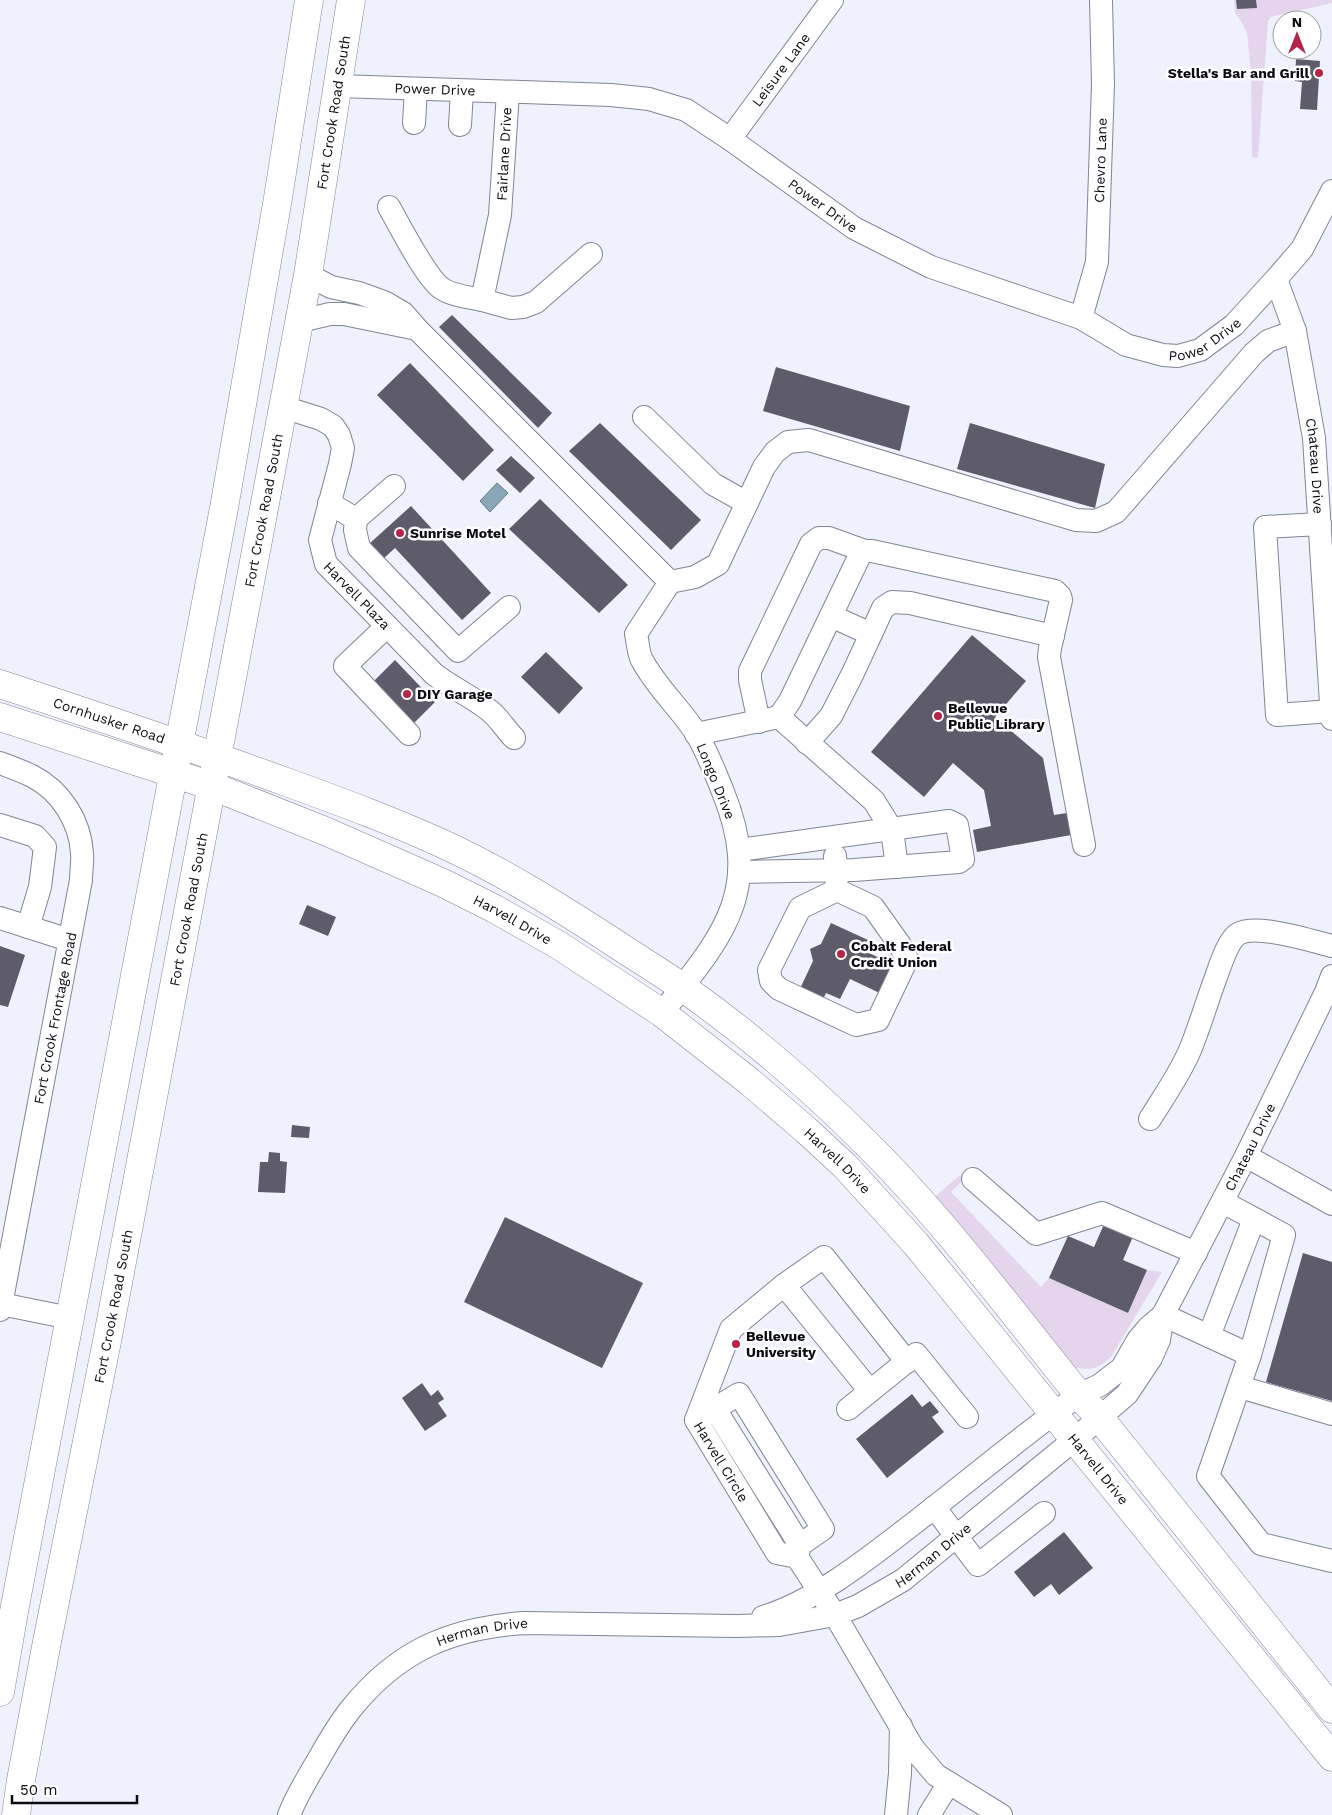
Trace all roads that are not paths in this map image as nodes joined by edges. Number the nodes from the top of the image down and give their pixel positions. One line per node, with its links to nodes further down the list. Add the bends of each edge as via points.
1 (308, 0): 43 (main road, via 253,347)
2 (351, 0): 5 (main road, Fort Crook Road South)
3 (832, 0): 11 (street, Leisure Lane)
4 (1101, 0): 18 (street, Chevro Lane, via 1103,84 1097,262)
5 (339, 86): 6 (street, Power Drive); 15 (main road, Fort Crook Road South)
6 (416, 89): 7 (street, Power Drive); 9 (street)
7 (462, 91): 8 (street, Power Drive); 10 (street)
8 (508, 92): 11 (street, Power Drive, via 649,99 686,110); 17 (street, Fairlane Drive, via 500,215)
9 (414, 123)
10 (460, 125)
11 (730, 140): 18 (street, Power Drive, via 854,228 931,268)
12 (1332, 191): 16 (street, Power Drive, via 1302,248)
13 (389, 207): 17 (street, via 440,287)
14 (591, 254): 17 (street, via 536,302 511,308)
15 (308, 275): 19 (main road, Fort Crook Road South); 20 (street, via 330,287 384,302 403,313)
16 (1276, 279): 18 (street, Power Drive, via 1234,325 1200,350 1178,356 1126,345); 21 (street, Chateau Drive)
17 (482, 300)
18 (1081, 318)
19 (300, 321): 20 (street, via 344,314); 22 (main road, Fort Crook Road South)
20 (417, 329): 30 (street)
21 (1295, 331): 25 (street, via 1268,341 1254,353 1116,512 1096,521 1076,520 809,440 788,442 775,452); 28 (street, Chateau Drive, via 1314,438)
22 (283, 407): 26 (street, Harvell Plaza, via 321,419 333,426 339,435 343,448); 45 (main road, Fort Crook Road South)
23 (644, 417): 25 (street, via 713,484)
24 (394, 486): 27 (street)
25 (747, 503): 30 (street, via 718,564 695,577)
26 (330, 504): 27 (street); 33 (street, Harvell Plaza, via 320,540 326,564)
27 (356, 518): 31 (street, via 354,530 359,548 458,651)
28 (1324, 534): 37 (street, Chateau Drive); 37 (street, via 1265,528 1277,715)
29 (864, 551): 32 (street); 35 (street, via 1055,591 1061,600); 39 (street, via 829,538 819,538 811,544 750,671 750,680)
30 (670, 582): 41 (street, Longo Drive, via 636,634 641,659)
31 (509, 607)
32 (831, 616): 34 (street); 39 (street, via 790,701)
33 (387, 626): 40 (street, via 345,666); 42 (street, Harvell Plaza, via 434,674 492,713)
34 (872, 634): 35 (street, via 883,608 897,601); 44 (street, via 831,716)
35 (1053, 636): 52 (street, via 1049,658)
36 (0, 684): 43 (main road, Cornhusker Road)
37 (1331, 702)
38 (0, 717): 47 (main road)
39 (769, 719): 41 (street); 44 (street)
40 (408, 734)
41 (696, 734): 53 (street, Longo Drive, via 731,811)
42 (514, 738)
43 (179, 743): 45 (main road, Cornhusker Road); 47 (main road)
44 (807, 743): 50 (street, via 874,801)
45 (218, 756): 48 (main road, Fort Crook Road South); 61 (main road, via 364,810 482,863 552,902)
46 (0, 763): 58 (street, Fort Crook Frontage Road, via 32,776 51,789 66,806 78,831 82,854 81,880)
47 (173, 774): 48 (main road, Harvell Drive); 73 (main road)
48 (212, 786): 62 (main road, Harvell Drive, via 326,831 459,891 560,946); 101 (main road, Fort Crook Road South)
49 (0, 825): 57 (street, via 35,836 45,847 40,887)
50 (892, 830): 51 (street); 54 (street); 54 (street, via 954,822 963,859)
51 (833, 838): 53 (street); 55 (street)
52 (1084, 845)
53 (740, 861): 55 (street); 61 (street, Longo Drive, via 730,913 707,955)
54 (897, 867): 55 (street)
55 (837, 880): 55 (street, via 800,908 770,970 771,981 779,989 856,1025 878,1020 907,959 872,906)
56 (0, 918): 57 (street)
57 (28, 927): 58 (street)
58 (70, 940): 71 (street, Fort Crook Frontage Road)
59 (1332, 946): 63 (street, via 1256,930 1238,934 1231,941 1219,969 1190,1051)
60 (1332, 976): 64 (street, Chateau Drive)
61 (682, 987): 62 (street, Longo Drive); 79 (main road, via 778,1063 868,1146 955,1242)
62 (662, 1013): 81 (main road, Harvell Drive, via 750,1082 845,1166 916,1244)
63 (1150, 1119)
64 (1246, 1156): 66 (street, Chateau Drive); 67 (street)
65 (973, 1178): 69 (street, via 1036,1234 1102,1213)
66 (1222, 1202): 68 (street); 69 (street, Chateau Drive)
67 (1332, 1204)
68 (1254, 1219): 74 (street); 75 (street, via 1284,1235)
69 (1196, 1253): 72 (street, Chateau Drive)
70 (784, 1284): 76 (street, via 824,1257); 78 (street); 83 (street, via 731,1329)
71 (1, 1307): 73 (street)
72 (1163, 1315): 74 (street); 79 (street, Chateau Drive, via 1143,1334 1122,1368 1100,1385); 85 (street, Chateau Drive, via 1159,1340 1151,1358 1127,1394)
73 (70, 1318): 95 (main road)
74 (1209, 1336): 75 (street)
75 (1250, 1355): 77 (street)
76 (907, 1362): 78 (street); 84 (street, via 916,1354)
77 (1240, 1387): 82 (street); 91 (street, via 1208,1476 1261,1544)
78 (870, 1391): 80 (street)
79 (1079, 1395): 81 (street, Herman Drive); 85 (main road)
80 (848, 1409)
81 (1053, 1414): 86 (main road, Harvell Drive); 87 (street, Herman Drive)
82 (1332, 1414)
83 (706, 1415): 90 (street, Harvell Circle, via 777,1553); 90 (street, Harvell Circle, via 739,1394 823,1530)
84 (966, 1417)
85 (1100, 1418): 86 (street, Herman Drive); 96 (main road)
86 (1075, 1439): 89 (street, Herman Drive); 98 (main road, Harvell Drive)
87 (934, 1507): 89 (street); 92 (street, Herman Drive, via 864,1562)
88 (1044, 1513): 89 (street, via 978,1565)
89 (957, 1536): 93 (street, Herman Drive, via 903,1580 858,1606)
90 (798, 1551): 92 (street)
91 (1332, 1562)
92 (818, 1591): 93 (street); 94 (street, Herman Drive, via 779,1613)
93 (835, 1615): 94 (street, Herman Drive, via 779,1624); 97 (street)
94 (736, 1626): 100 (street, Herman Drive, via 524,1623 496,1625 443,1639 422,1647 396,1664 370,1688 335,1730)
95 (0, 1692)
96 (1332, 1709)
97 (901, 1726): 99 (street, via 913,1748 936,1775); 104 (street)
98 (1332, 1757)
99 (950, 1783): 105 (street); 106 (street)
100 (298, 1792): 102 (street, Herman Drive); 103 (street, Herman Drive)
101 (16, 1815)
102 (272, 1815)
103 (289, 1815)
104 (896, 1815)
105 (929, 1815)
106 (1001, 1815)

